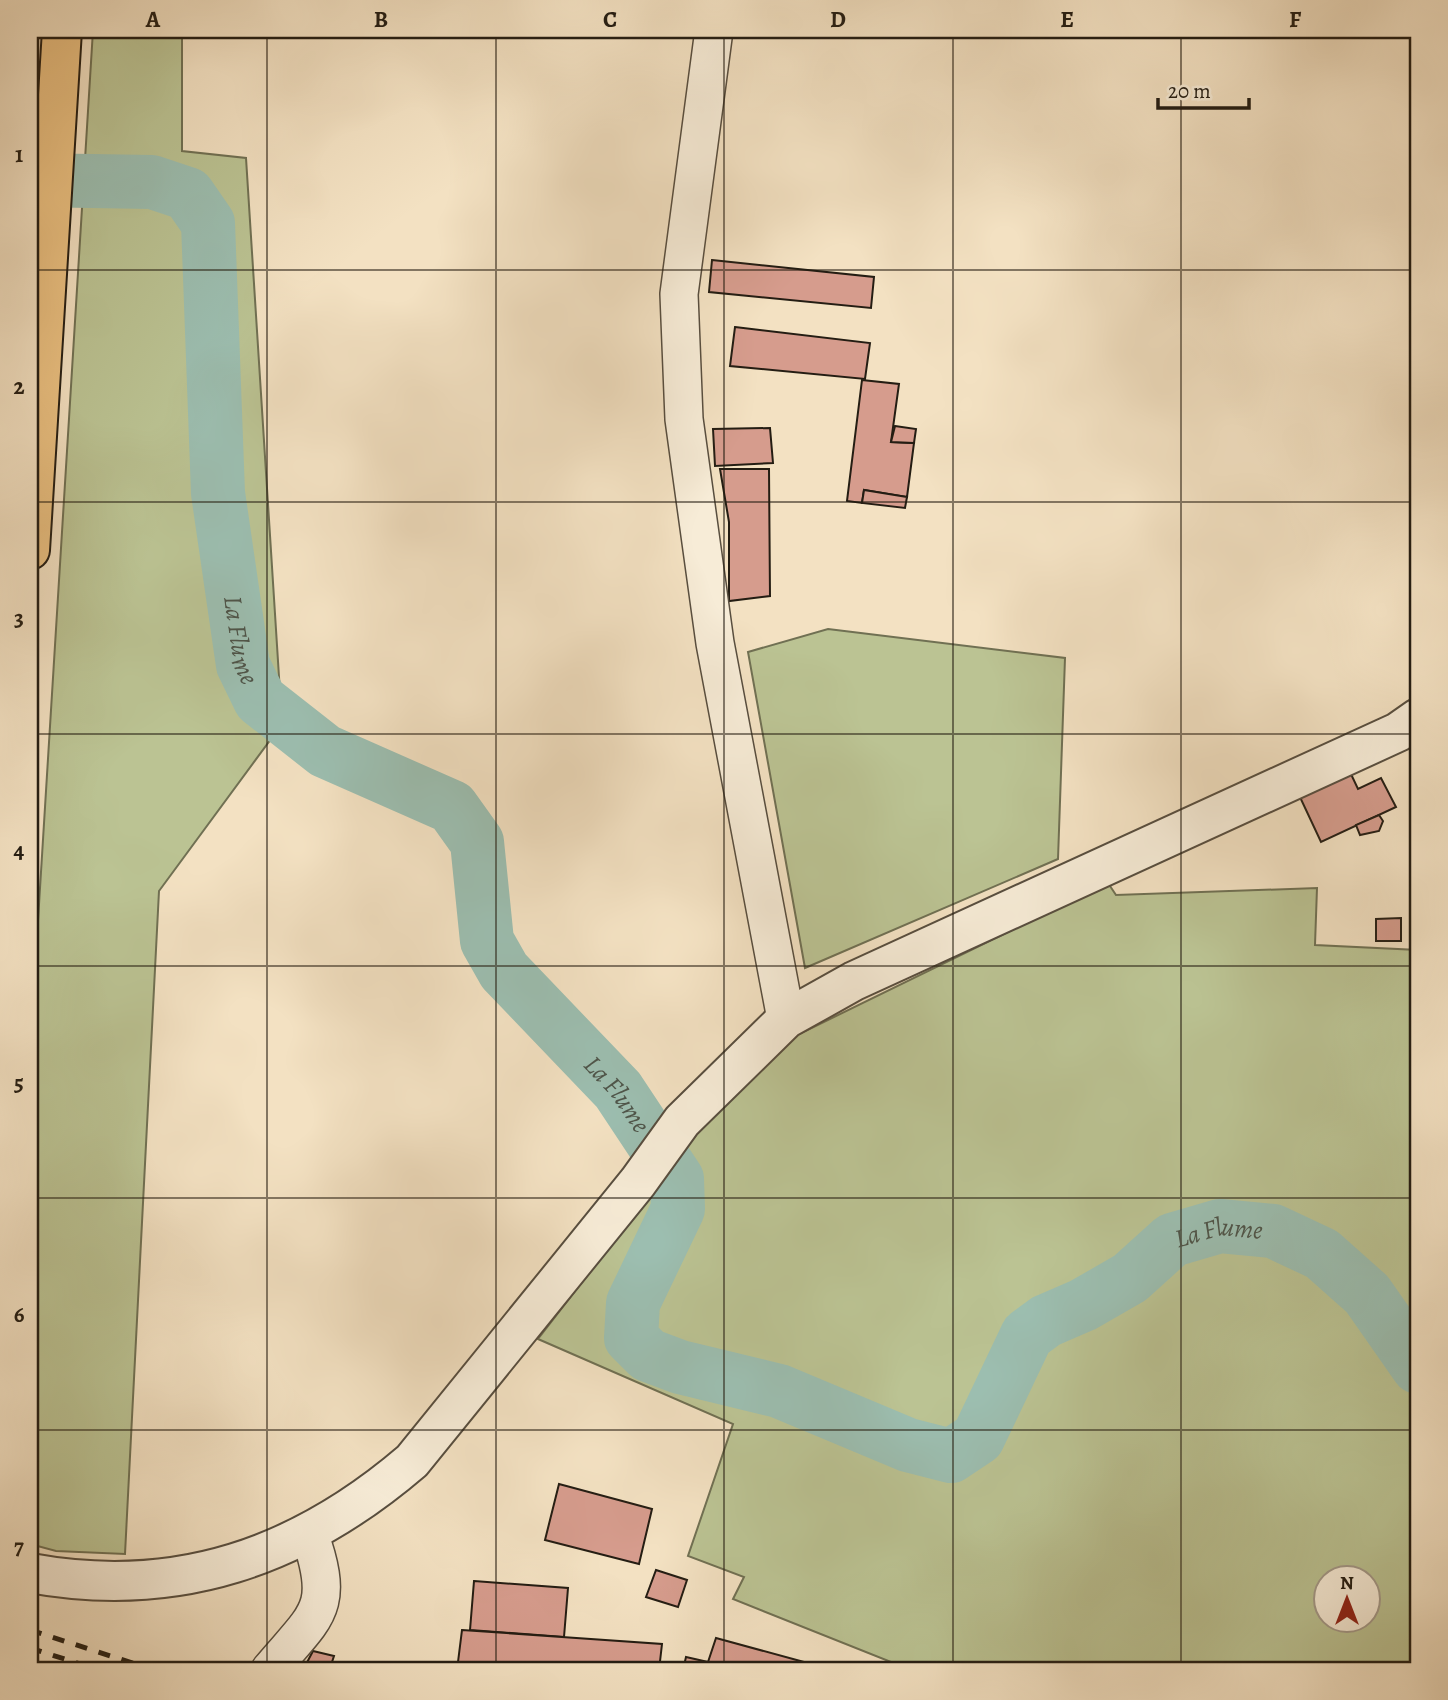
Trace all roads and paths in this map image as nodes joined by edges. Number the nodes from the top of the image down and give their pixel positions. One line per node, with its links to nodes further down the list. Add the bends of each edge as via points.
1 (62, 30): 3 (main road)
2 (714, 30): 5 (street, via 679,294 684,419 715,643)
3 (30, 550)
4 (1418, 718): 5 (street, via 1398,732 854,981)
5 (786, 1019): 6 (street, via 682,1121 412,1461 379,1490)
6 (309, 1533): 7 (street, via 253,1558 163,1578 105,1581); 8 (street, via 324,1589 317,1615)
7 (30, 1573)
8 (270, 1670)

